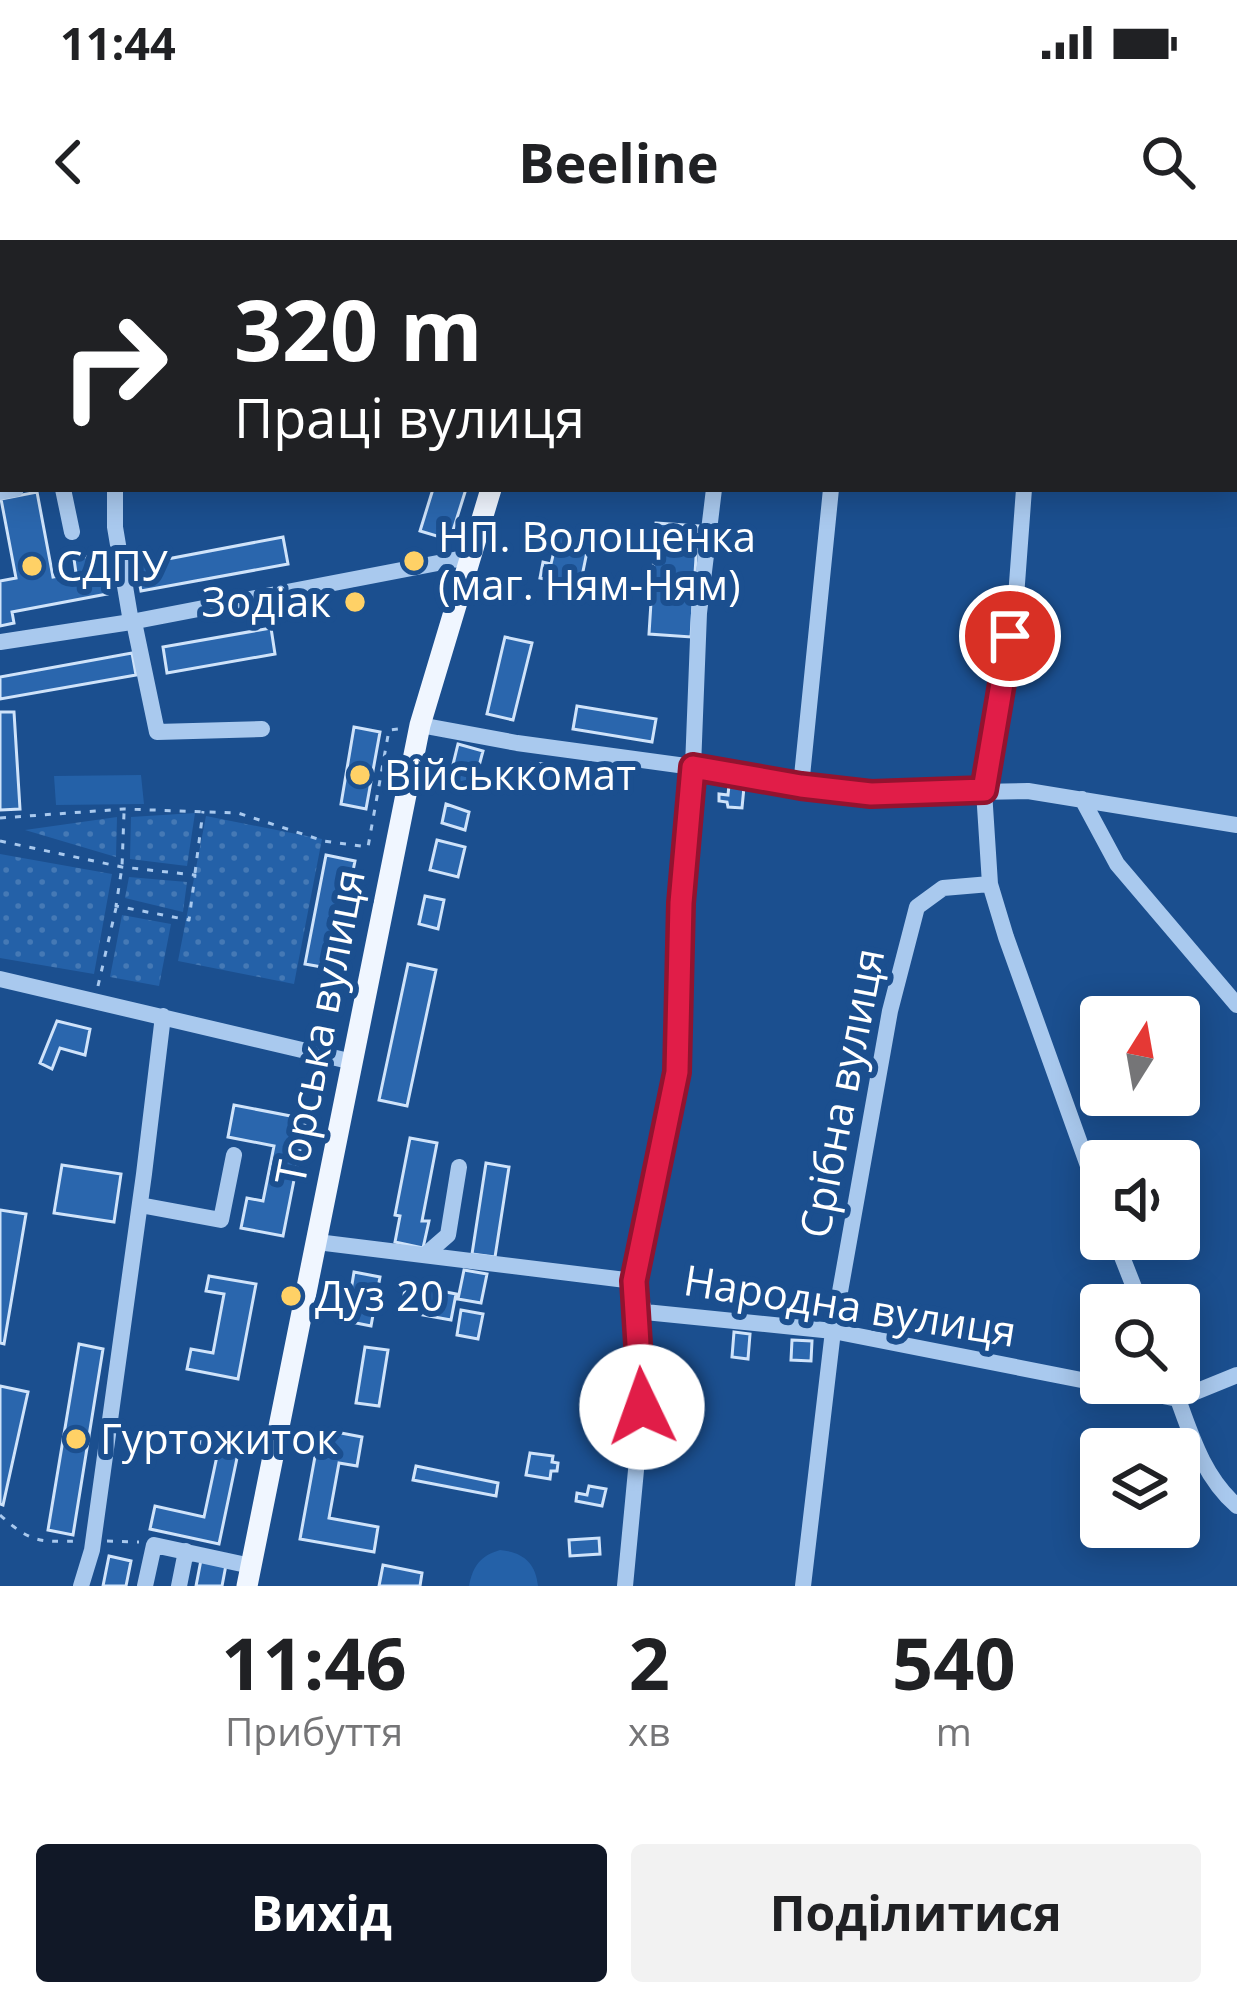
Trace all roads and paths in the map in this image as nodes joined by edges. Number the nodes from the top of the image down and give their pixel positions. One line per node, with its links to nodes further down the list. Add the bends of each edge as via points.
1 (64, 492): 7 (street)
2 (115, 492): 9 (street)
3 (490, 492): 8 (main road, Торська вулиця)
4 (714, 492): 13 (street)
5 (831, 492): 14 (street)
6 (1024, 492): 15 (street, via 1016,597)
7 (72, 532)
8 (469, 557): 9 (street); 11 (main road, Торська вулиця)
9 (132, 622): 10 (street); 12 (street, via 157,732)
10 (0, 643)
11 (420, 725): 13 (street); 18 (path, via 389,730 368,848); 30 (main road, Торська вулиця)
12 (262, 729)
13 (693, 767): 14 (street); 37 (street, via 677,1072)
14 (801, 786): 15 (street, via 871,794)
15 (984, 790): 16 (street); 24 (street)
16 (1082, 799): 20 (street); 28 (street, via 1117,864)
17 (124, 809): 18 (path); 19 (path); 22 (path)
18 (203, 811): 23 (path)
19 (0, 818)
20 (1237, 825)
21 (0, 841): 22 (path)
22 (122, 867): 23 (path); 25 (path)
23 (195, 874): 25 (path, via 189,920)
24 (990, 884): 31 (street); 38 (street, Срібна вулиця, via 943,888 917,907 890,1011)
25 (116, 906): 27 (path)
26 (0, 980): 27 (street)
27 (94, 1001): 29 (street)
28 (1237, 1005)
29 (163, 1016): 30 (street); 34 (street)
30 (353, 1062): 35 (main road, Торська вулиця)
31 (1080, 1144)
32 (234, 1155): 34 (street, via 221,1220)
33 (459, 1167): 36 (street, via 448,1234)
34 (140, 1205): 45 (street)
35 (317, 1243): 36 (street, Народна вулиця); 48 (main road, Торська вулиця)
36 (425, 1256): 37 (street, Народна вулиця)
37 (634, 1281): 38 (street, Народна вулиця, via 645,1312); 52 (street, via 642,1407)
38 (833, 1331): 39 (street, Народна вулиця); 53 (street, Срібна вулиця)
39 (1080, 1374)
40 (1237, 1375): 41 (street)
41 (1200, 1385)
42 (1180, 1404): 43 (street, via 1216,1486)
43 (1237, 1506)
44 (0, 1515): 45 (path, via 29,1538)
45 (92, 1541): 46 (path); 49 (street)
46 (154, 1545): 47 (street); 50 (street)
47 (186, 1551): 48 (street); 51 (street)
48 (249, 1576)
49 (81, 1586)
50 (145, 1586)
51 (179, 1586)
52 (625, 1586)
53 (803, 1586)

